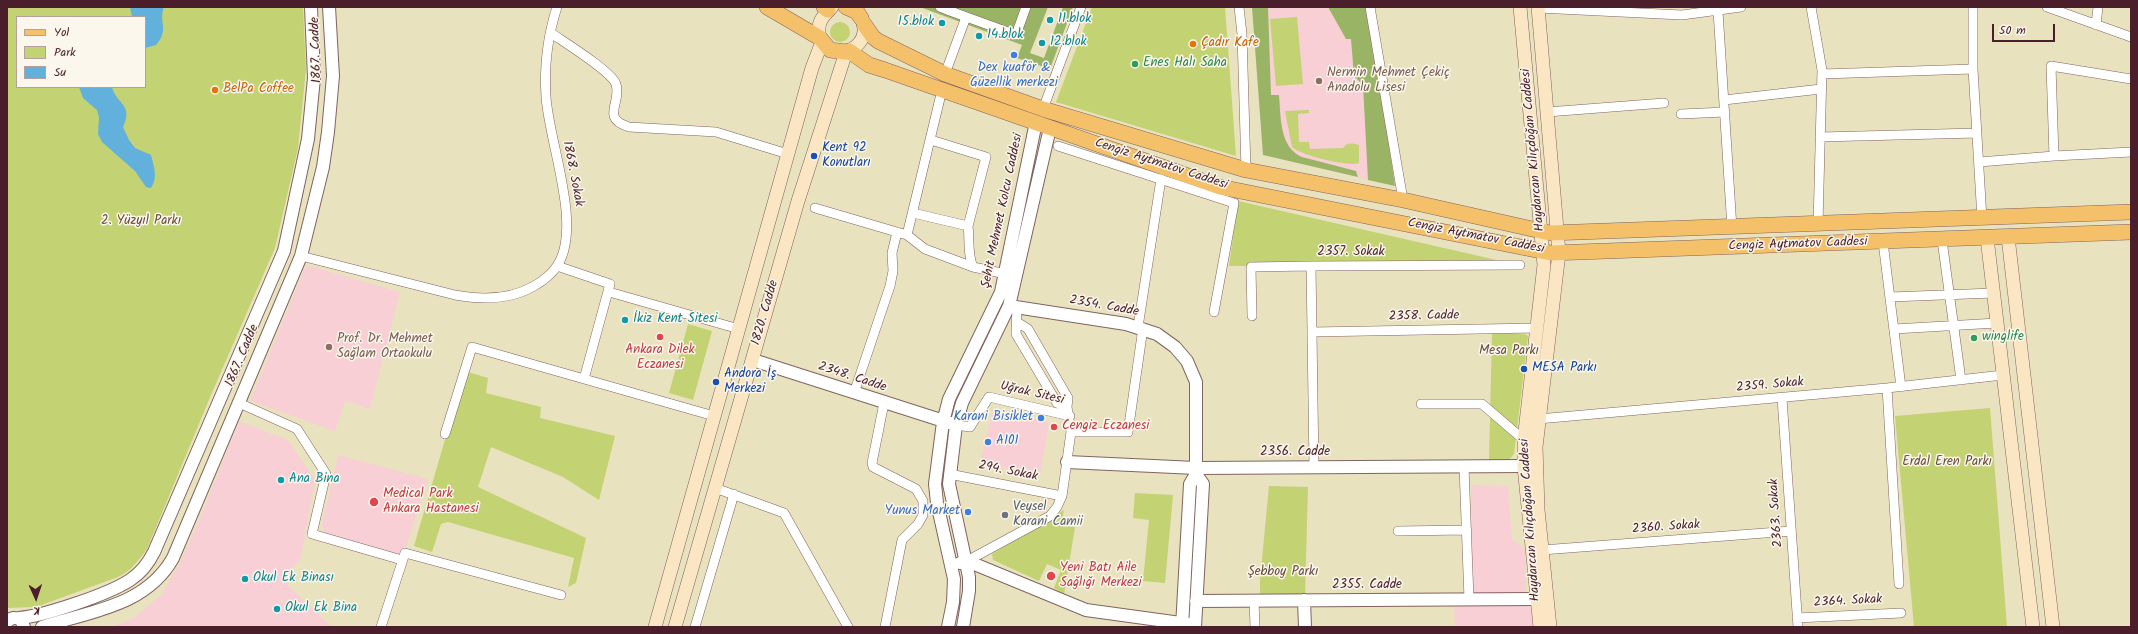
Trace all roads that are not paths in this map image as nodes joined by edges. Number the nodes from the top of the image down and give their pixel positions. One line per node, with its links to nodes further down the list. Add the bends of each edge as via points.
1 (311, 7): 69 (street, 1867. Cadde, via 314,78 308,139)
2 (329, 7): 72 (street, 1867. Cadde, via 333,76 328,132 323,167)
3 (557, 7): 24 (street, 1868. Sokak)
4 (767, 7): 26 (main road, Cengiz Aytmatov Caddesi)
5 (940, 7): 18 (street)
6 (1026, 7): 22 (street, via 1016,35)
7 (1081, 7): 39 (street)
8 (1240, 7): 50 (street)
9 (1370, 7): 52 (street)
10 (1741, 7): 20 (street)
11 (1811, 7): 30 (street)
12 (1973, 7): 28 (street)
13 (2047, 7): 23 (street)
14 (2098, 7): 23 (street)
15 (833, 8): 21 (main road, Cengiz Aytmatov Caddesi, via 857,12); 26 (main road, 1820. Cadde, via 821,17)
16 (1518, 8): 17 (main road); 61 (main road, Haydarcan Kılıçdoğan Caddesi)
17 (1538, 8): 19 (street); 36 (main road, Haydarcan Kılıçdoğan Caddesi)
18 (951, 9): 22 (street)
19 (1681, 11): 20 (street)
20 (1718, 12): 34 (street)
21 (862, 16): 27 (main road, 1820. Cadde, via 862,39 858,45); 29 (main road, Cengiz Aytmatov Caddesi, via 873,37)
22 (966, 17): 29 (street)
23 (2096, 24): 25 (street)
24 (551, 33): 46 (street, via 611,76 617,91 613,114 621,125 716,132); 74 (street, 1868. Sokak, via 546,97 567,219 564,248)
25 (2131, 37)
26 (821, 40): 27 (main road, Cengiz Aytmatov Caddesi, via 830,50); 46 (main road, 1820. Cadde)
27 (847, 51): 33 (main road, Cengiz Aytmatov Caddesi, via 870,64); 93 (main road, 1820. Cadde, via 798,201)
28 (1973, 69): 30 (street); 41 (street)
29 (945, 74): 39 (main road, Cengiz Aytmatov Caddesi)
30 (1822, 74): 32 (street)
31 (2131, 79): 48 (street, via 2051,66)
32 (1821, 89): 34 (street); 42 (street)
33 (942, 90): 39 (main road, Cengiz Aytmatov Caddesi); 43 (street)
34 (1724, 100): 37 (street)
35 (1664, 103): 36 (street)
36 (1547, 112): 63 (main road, Haydarcan Kılıçdoğan Caddesi)
37 (1725, 112): 38 (street); 59 (street)
38 (1681, 114)
39 (1040, 116): 40 (main road, Cengiz Aytmatov Caddesi); 50 (main road, Cengiz Aytmatov Caddesi); 77 (street, Şehit Mehmet Kolcu Caddesi)
40 (1050, 128): 47 (main road, Cengiz Aytmatov Caddesi); 82 (street, Şehit Mehmet Kolcu Caddesi)
41 (1977, 133): 42 (street); 49 (street)
42 (1820, 137): 57 (street)
43 (931, 140): 55 (street); 58 (street, via 986,157)
44 (1058, 146): 47 (street)
45 (2131, 152): 48 (street)
46 (788, 154): 90 (main road, 1820. Cadde)
47 (1108, 155): 51 (street); 70 (main road, Cengiz Aytmatov Caddesi, via 1220,187)
48 (2054, 156): 49 (street)
49 (1979, 162): 56 (street)
50 (1246, 170): 52 (main road, Cengiz Aytmatov Caddesi)
51 (1161, 179): 83 (street, via 1234,203); 88 (street)
52 (1403, 200): 61 (main road, Cengiz Aytmatov Caddesi)
53 (815, 208): 60 (street)
54 (2131, 212): 56 (main road, Cengiz Aytmatov Caddesi)
55 (913, 213): 58 (street); 64 (street)
56 (1982, 219): 57 (main road, Cengiz Aytmatov Caddesi)
57 (1818, 225): 59 (main road, Cengiz Aytmatov Caddesi)
58 (968, 226): 76 (street, via 969,258)
59 (1732, 228): 63 (main road, Cengiz Aytmatov Caddesi)
60 (897, 232): 64 (street); 99 (street, via 892,253 893,271 890,286)
61 (1542, 232): 63 (main road, Cengiz Aytmatov Caddesi); 70 (main road, Haydarcan Kılıçdoğan Caddesi)
62 (2131, 232): 65 (main road, Cengiz Aytmatov Caddesi)
63 (1558, 234): 71 (main road, Haydarcan Kılıçdoğan Caddesi)
64 (907, 235): 76 (street, via 925,249)
65 (2008, 237): 66 (main road, Cengiz Aytmatov Caddesi); 155 (main road)
66 (1988, 238): 67 (main road, Cengiz Aytmatov Caddesi); 79 (main road)
67 (1942, 240): 68 (main road, Cengiz Aytmatov Caddesi); 80 (street)
68 (1883, 242): 71 (main road, Cengiz Aytmatov Caddesi); 81 (street)
69 (284, 251): 72 (street); 100 (street, 1867. Cadde)
70 (1543, 251): 71 (main road, Cengiz Aytmatov Caddesi); 89 (main road, Haydarcan Kılıçdoğan Caddesi, via 1544,271)
71 (1559, 253): 107 (main road, Haydarcan Kılıçdoğan Caddesi)
72 (301, 256): 74 (street, 1868. Sokak, via 455,295 478,298 518,294 542,282); 102 (street, 1867. Cadde)
73 (1520, 265): 75 (street, 2357. Sokak)
74 (557, 266): 78 (street, via 608,282)
75 (1311, 266): 84 (street, via 1251,267); 92 (street, 2357. Sokak)
76 (973, 267): 77 (street)
77 (1006, 274): 108 (street, Şehit Mehmet Kolcu Caddesi, via 996,304 949,399)
78 (609, 292): 90 (street); 95 (street)
79 (1994, 293): 80 (street); 86 (main road)
80 (1949, 294): 81 (street); 87 (street)
81 (1890, 297): 91 (street)
82 (1013, 306): 85 (street); 88 (street, 2354. Cadde); 109 (street, Şehit Mehmet Kolcu Caddesi, via 962,402)
83 (1214, 312)
84 (1252, 316)
85 (1017, 322): 105 (street, via 1016,334 1057,404); 105 (street, via 1028,329 1068,398)
86 (1997, 323): 87 (street); 94 (main road)
87 (1953, 325): 91 (street); 96 (street)
88 (1141, 328): 110 (street, via 1128,432); 117 (street, 2354. Cadde, via 1157,334 1175,347 1194,374)
89 (1537, 328): 92 (street, 2358. Cadde); 112 (main road, Haydarcan Kılıçdoğan Caddesi)
90 (739, 329): 106 (main road, 1820. Cadde)
91 (1894, 329): 97 (street)
92 (1312, 332): 116 (street, 2357. Sokak)
93 (753, 360): 99 (street, 2348. Cadde); 119 (main road, 1820. Cadde)
94 (2003, 375): 96 (street, 2359. Sokak); 154 (main road)
95 (584, 379): 106 (street); 111 (street, via 472,347)
96 (1962, 380): 97 (street, 2359. Sokak)
97 (1901, 387): 98 (street, 2359. Sokak)
98 (1887, 388): 101 (street, 2359. Sokak); 129 (street)
99 (854, 393): 103 (street, 2348. Cadde)
100 (221, 396): 102 (street); 137 (street, 1867. Cadde, via 154,552 140,572 114,589)
101 (1782, 398): 107 (street, 2359. Sokak); 123 (street, 2363. Sokak)
102 (239, 403): 128 (street, via 297,429 326,474 312,534); 141 (street, 1867. Cadde, via 173,558 164,572 140,594 119,604)
103 (884, 403): 108 (street, 2348. Cadde); 147 (street, via 873,467 916,490 920,494 924,509 922,520 902,540)
104 (1421, 404): 112 (street, via 1482,404)
105 (1068, 412): 109 (street, Uğrak Sitesi, via 989,397 970,427); 110 (street)
106 (714, 416): 143 (main road, 1820. Cadde)
107 (1538, 419): 125 (main road, Haydarcan Kılıçdoğan Caddesi, via 1536,471)
108 (942, 422): 109 (street, 2348. Cadde); 127 (street, Şehit Mehmet Kolcu Caddesi, via 935,484)
109 (956, 425): 118 (street, Şehit Mehmet Kolcu Caddesi)
110 (1071, 432): 113 (street)
111 (445, 434)
112 (1524, 440): 115 (main road, Haydarcan Kılıçdoğan Caddesi)
113 (1067, 462): 117 (street, 2356. Cadde); 121 (street)
114 (1464, 466): 115 (street, 2356. Cadde); 116 (street, 2356. Cadde); 122 (street)
115 (1524, 466): 132 (main road, Haydarcan Kılıçdoğan Caddesi)
116 (1314, 467): 117 (street, 2356. Cadde)
117 (1196, 471): 135 (street, 2354. Cadde, via 1203,484); 139 (street, 2354. Cadde, via 1190,484)
118 (950, 474): 121 (street, 294. Sokak); 126 (street, Şehit Mehmet Kolcu Caddesi, via 951,499)
119 (715, 488): 120 (street); 144 (main road, 1820. Cadde)
120 (734, 494): 145 (street); 146 (street, via 784,513)
121 (1062, 496): 126 (street, via 1050,516)
122 (1467, 530): 124 (street); 131 (street)
123 (1791, 531): 125 (street, 2360. Sokak); 138 (street, 2363. Sokak)
124 (1398, 532)
125 (1542, 550): 153 (main road, Haydarcan Kılıçdoğan Caddesi)
126 (965, 556): 127 (street); 139 (street, via 1086,610); 149 (street, Şehit Mehmet Kolcu Caddesi, via 969,591)
127 (950, 559): 148 (street, Şehit Mehmet Kolcu Caddesi, via 954,590)
128 (402, 560): 130 (street, via 404,553); 142 (street)
129 (1899, 584)
130 (561, 595)
131 (1469, 599): 132 (street, 2355. Cadde); 134 (street, 2355. Cadde)
132 (1537, 599): 152 (main road, Haydarcan Kılıçdoğan Caddesi)
133 (1254, 600): 134 (street, 2355. Cadde); 135 (street, 2355. Cadde); 150 (street)
134 (1304, 600): 151 (street)
135 (1196, 601): 140 (street, 2354. Cadde)
136 (1901, 612): 138 (street, 2364. Sokak)
137 (13, 621)
138 (1797, 623)
139 (1182, 626): 140 (street)
140 (1195, 626)
141 (42, 627)
142 (381, 627)
143 (655, 627)
144 (675, 627)
145 (695, 627)
146 (848, 627)
147 (885, 627)
148 (948, 627)
149 (964, 627)
150 (1255, 627)
151 (1304, 627)
152 (1540, 627)
153 (1550, 627)
154 (2033, 627)
155 (2053, 627)

